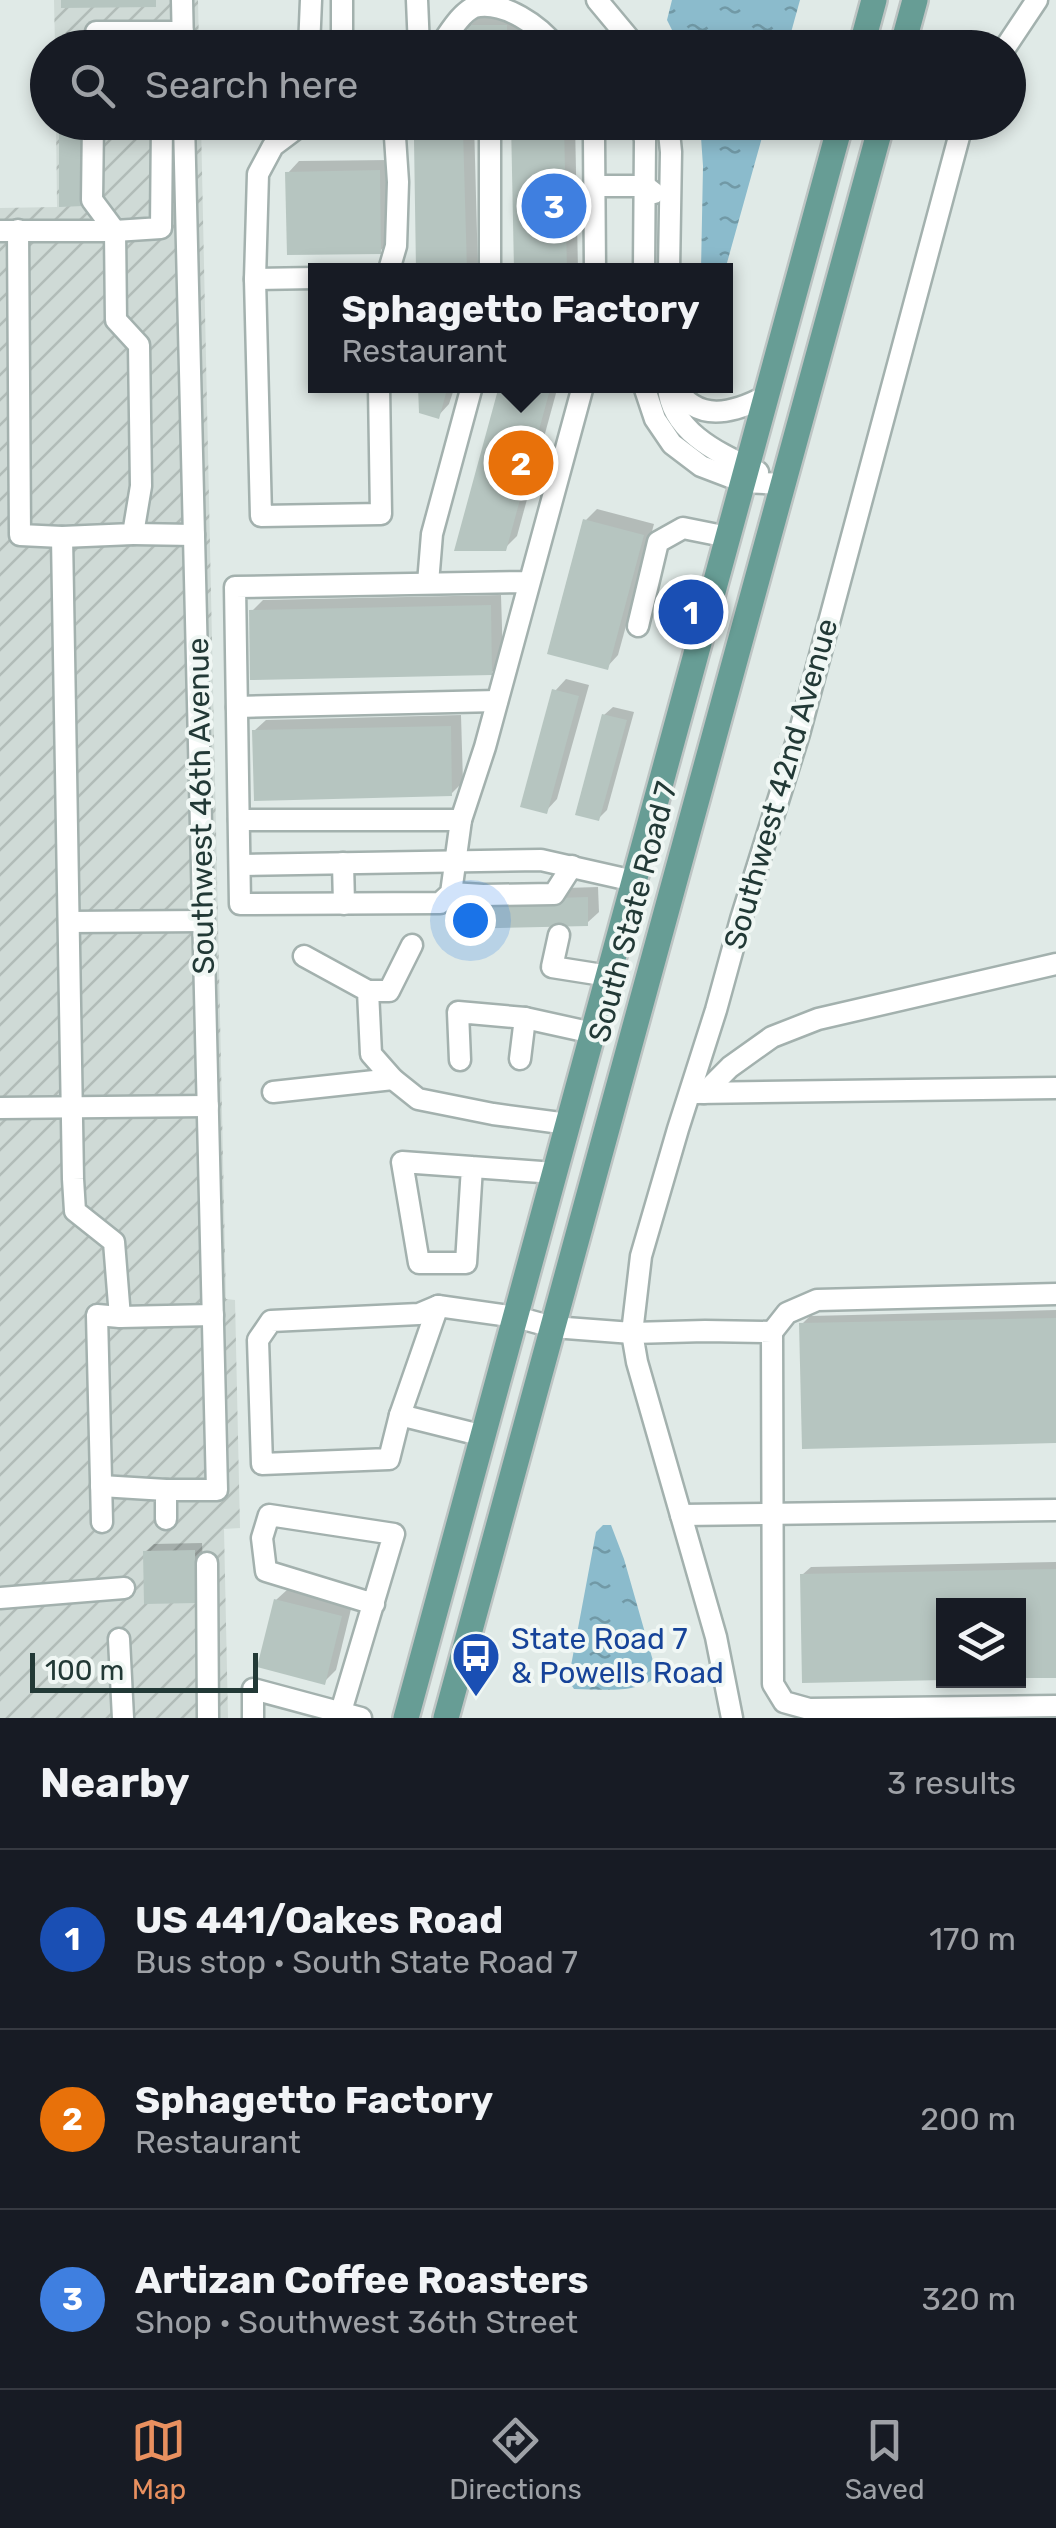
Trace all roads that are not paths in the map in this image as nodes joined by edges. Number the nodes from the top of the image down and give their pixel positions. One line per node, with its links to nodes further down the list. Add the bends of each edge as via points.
1 (182, 0): 9 (street)
2 (311, 0): 10 (street)
3 (342, 0): 11 (street)
4 (597, 0): 15 (street)
5 (874, 0): 16 (main road)
6 (915, 0): 17 (main road)
7 (1037, 0): 18 (street)
8 (417, 8): 12 (street)
9 (183, 30)
10 (310, 30)
11 (342, 30)
12 (431, 30)
13 (455, 30): 14 (street, via 472,8 486,3 525,16)
14 (539, 30)
15 (619, 30)
16 (866, 30)
17 (907, 30)
18 (1016, 30)
19 (94, 140): 37 (street, via 92,200)
20 (162, 140): 34 (street)
21 (185, 140): 35 (street, Southwest 46th Avenue)
22 (281, 140): 44 (street, via 258,174)
23 (395, 140): 38 (street)
24 (490, 140): 39 (street)
25 (594, 140): 31 (street)
26 (645, 140): 32 (street)
27 (669, 140): 33 (street)
28 (836, 140): 51 (main road, South State Road 7)
29 (877, 140): 53 (main road, South State Road 7)
30 (958, 140): 89 (street, Southwest 42nd Avenue)
31 (595, 186): 32 (street); 40 (street)
32 (645, 186): 33 (street); 41 (street)
33 (670, 220): 42 (street)
34 (161, 228): 35 (street); 37 (street)
35 (187, 228): 56 (street, Southwest 46th Avenue)
36 (9, 231): 37 (street); 55 (street)
37 (115, 231): 54 (street, via 116,320 140,344 141,486)
38 (390, 263)
39 (490, 263)
40 (595, 263)
41 (644, 263)
42 (669, 263)
43 (308, 278): 44 (street)
44 (255, 279): 45 (street, via 261,516 381,514)
45 (379, 393)
46 (470, 393): 60 (street, via 432,534)
47 (581, 393): 59 (street)
48 (646, 393): 52 (street, via 672,444 701,466)
49 (672, 393): 52 (street, via 673,408 698,438)
50 (679, 393): 51 (street, via 714,412)
51 (766, 396): 52 (main road, South State Road 7)
52 (745, 474): 53 (street); 58 (main road, South State Road 7)
53 (783, 484): 77 (main road, South State Road 7)
54 (133, 534): 56 (street); 57 (street)
55 (10, 535): 57 (street)
56 (194, 535): 73 (street, Southwest 46th Avenue)
57 (62, 537): 74 (street)
58 (728, 538): 61 (street, via 683,528 658,542); 70 (main road, South State Road 7)
59 (529, 582): 60 (street); 62 (street)
60 (428, 584): 63 (street, via 234,587)
61 (638, 626)
62 (497, 701): 63 (street); 65 (street)
63 (237, 707): 64 (street)
64 (239, 820): 65 (street); 68 (street)
65 (461, 820): 66 (street)
66 (456, 861): 67 (street); 69 (street); 71 (street)
67 (343, 863): 68 (street); 72 (street)
68 (240, 865): 72 (street, via 240,904)
69 (572, 866): 70 (street); 71 (street, via 554,894)
70 (634, 881): 77 (main road, via 651,904); 80 (main road, South State Road 7)
71 (452, 892): 72 (street, via 440,903)
72 (344, 904)
73 (204, 921): 74 (street); 90 (street, Southwest 46th Avenue)
74 (69, 922): 92 (street)
75 (559, 935): 80 (street, via 552,967)
76 (412, 944): 81 (street, via 389,990)
77 (657, 947): 101 (main road, South State Road 7)
78 (304, 956): 81 (street)
79 (1056, 964): 89 (street, via 818,1019 772,1037)
80 (608, 976): 83 (main road, South State Road 7)
81 (368, 991): 86 (street, via 371,1054)
82 (525, 1018): 83 (street); 84 (street); 85 (street, via 458,1012)
83 (593, 1033): 93 (main road, South State Road 7)
84 (520, 1059)
85 (460, 1060)
86 (393, 1079): 88 (street); 93 (street, via 418,1099)
87 (1056, 1088): 89 (street)
88 (273, 1092)
89 (697, 1093): 103 (street, Southwest 42nd Avenue, via 642,1256)
90 (208, 1106): 92 (street); 98 (street, Southwest 46th Avenue)
91 (0, 1108): 92 (street)
92 (72, 1108): 99 (street, via 75,1211 114,1242)
93 (568, 1124): 95 (main road, South State Road 7)
94 (472, 1167): 94 (street, via 402,1162 419,1263 466,1263); 95 (street)
95 (555, 1174): 100 (main road, South State Road 7)
96 (1056, 1294): 102 (street, via 817,1300 787,1313)
97 (438, 1306): 100 (street); 104 (street); 104 (street, via 419,1314 271,1321 258,1340 262,1464 389,1459)
98 (213, 1315): 99 (street); 107 (street, Southwest 46th Avenue, via 217,1490)
99 (120, 1317): 106 (street, via 96,1315)
100 (516, 1317): 101 (street); 105 (main road, South State Road 7)
101 (553, 1327): 103 (street); 125 (main road, South State Road 7)
102 (772, 1332): 103 (street); 109 (street)
103 (632, 1333): 110 (street, Southwest 42nd Avenue)
104 (400, 1415): 105 (street)
105 (484, 1436): 124 (main road, South State Road 7)
106 (100, 1486): 107 (street); 112 (street)
107 (166, 1490): 111 (street)
108 (1056, 1510): 109 (street)
109 (772, 1512): 110 (street); 118 (street, via 773,1684 784,1702 809,1709)
110 (681, 1514): 126 (street, Southwest 42nd Avenue)
111 (166, 1519)
112 (102, 1522)
113 (207, 1563): 121 (street)
114 (124, 1588): 115 (street)
115 (0, 1598)
116 (374, 1604): 116 (street, via 394,1534 269,1514 262,1538 266,1571); 119 (street)
117 (119, 1638): 120 (street)
118 (1056, 1706)
119 (339, 1715): 122 (street, via 253,1689); 123 (street)
120 (123, 1718)
121 (208, 1718)
122 (253, 1718)
123 (361, 1718)
124 (406, 1718)
125 (446, 1718)
126 (732, 1718)

